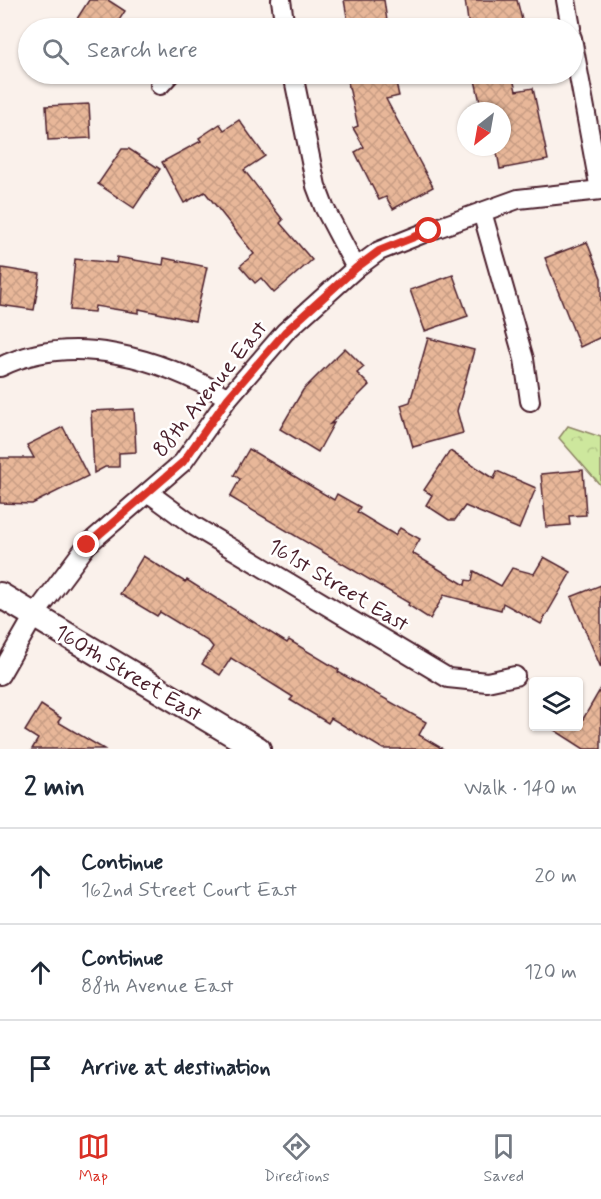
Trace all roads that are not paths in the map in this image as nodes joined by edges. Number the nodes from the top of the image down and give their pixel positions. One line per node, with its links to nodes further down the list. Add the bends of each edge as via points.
1 (281, 0): 3 (street)
2 (566, 0): 4 (street)
3 (284, 18)
4 (569, 18)
5 (295, 84): 9 (street, via 316,186)
6 (581, 84): 7 (street)
7 (601, 190): 8 (street, 88th Avenue East, via 518,200)
8 (482, 212): 9 (street, 88th Avenue East, via 379,251); 12 (street, via 524,358)
9 (356, 268): 11 (street, 88th Avenue East, via 285,332)
10 (0, 368): 11 (street, via 20,358 50,352 81,350 136,357 197,380)
11 (228, 398): 13 (street, 88th Avenue East, via 183,462)
12 (530, 401)
13 (149, 493): 15 (street, 88th Avenue East, via 87,545); 17 (street, 161st Street East, via 194,526 448,678 487,682)
14 (0, 595): 15 (main road, 160th Street East)
15 (34, 616): 16 (street, 88th Avenue East); 18 (main road, 160th Street East)
16 (0, 675)
17 (515, 676)
18 (258, 749)

